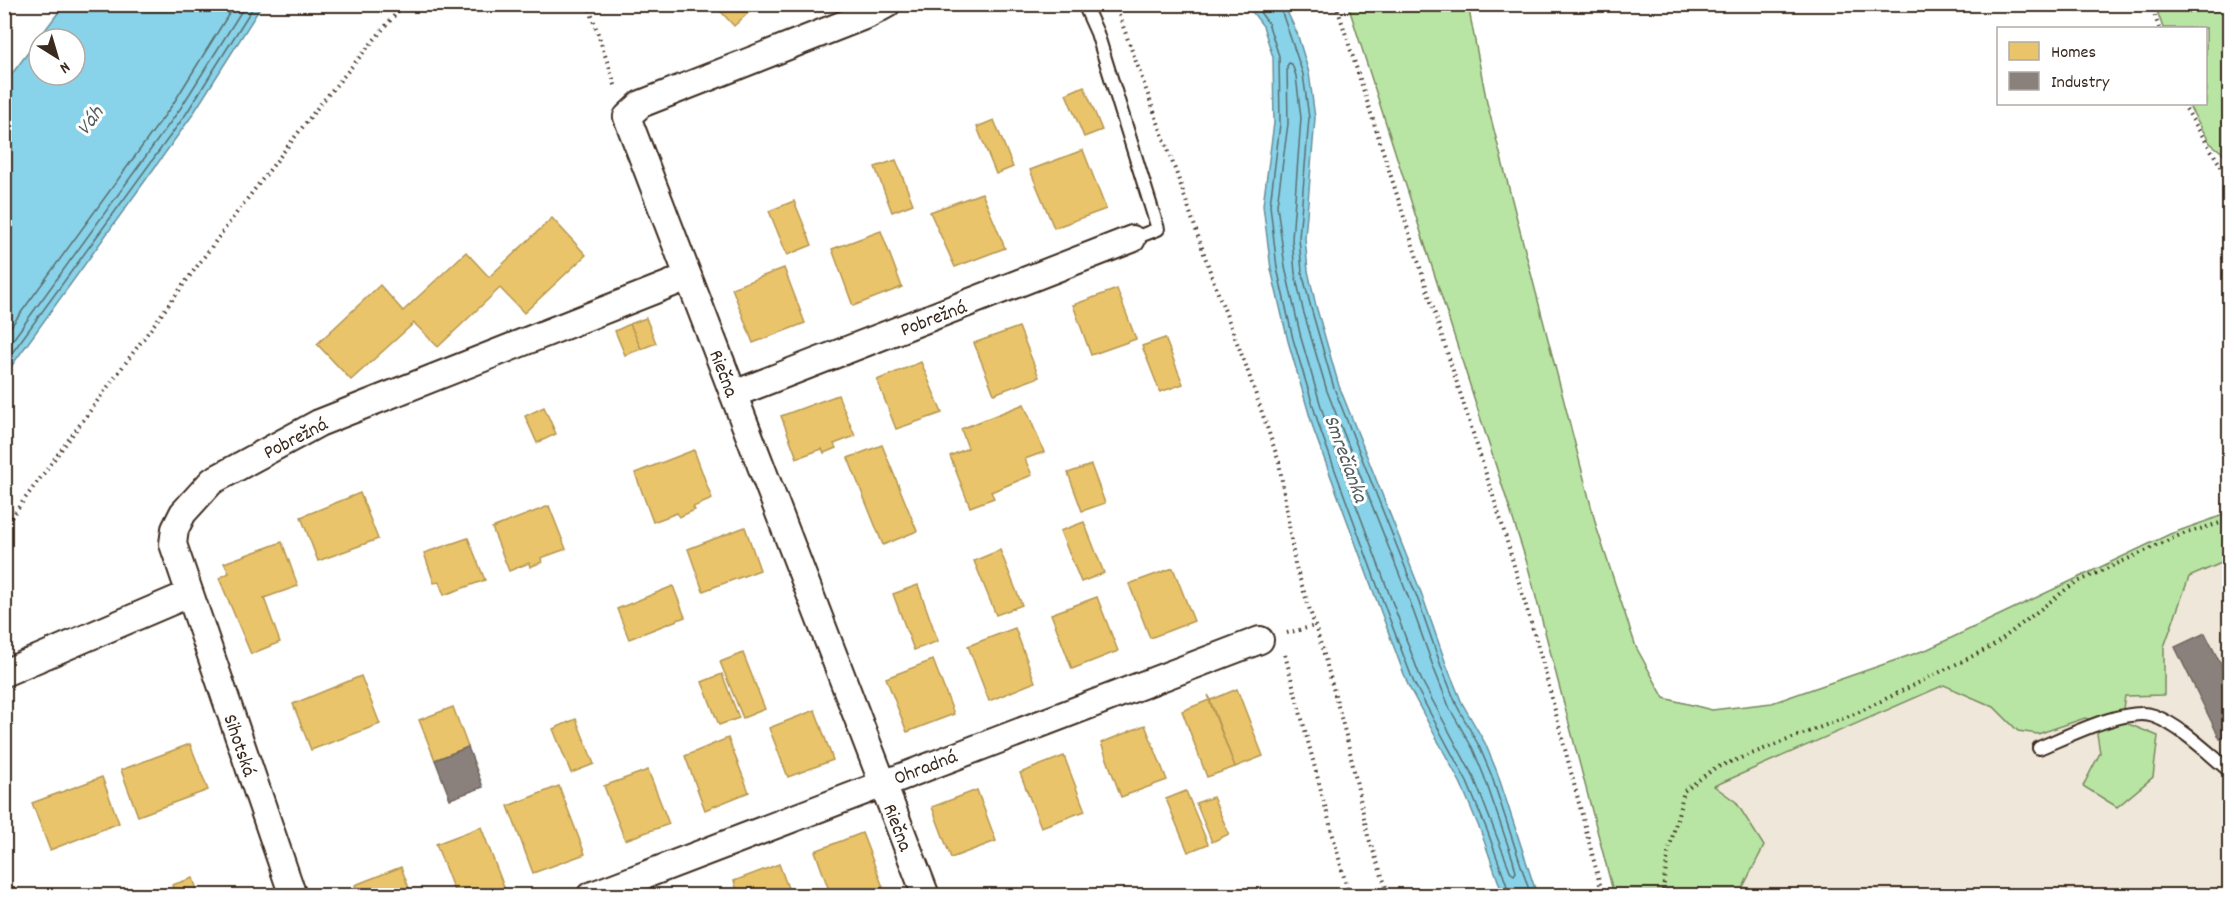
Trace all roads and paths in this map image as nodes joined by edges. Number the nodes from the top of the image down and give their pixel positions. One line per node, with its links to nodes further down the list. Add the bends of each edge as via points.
1 (404, 4): 16 (path, via 244,202)
2 (588, 4): 10 (path)
3 (887, 4): 10 (street, via 641,104)
4 (1084, 4): 12 (lane, via 1097,33 1158,229)
5 (1115, 4): 27 (path, via 1279,462 1295,564 1348,743 1368,836)
6 (1336, 4): 28 (path, via 1504,532 1543,663)
7 (2151, 4): 8 (path)
8 (2159, 27)
9 (2184, 105): 11 (path)
10 (627, 117): 13 (street, Riečna)
11 (2229, 181)
12 (1132, 239): 14 (street, Pobrežná)
13 (688, 277): 14 (street, Riečna); 17 (street, Pobrežná, via 319,423 212,481 183,513 175,529 173,544)
14 (734, 394): 22 (street, Riečna)
15 (2229, 520): 29 (path, via 2180,535 2073,584 1993,646 1857,713 1715,768 1684,791)
16 (4, 527)
17 (189, 594): 19 (street); 23 (street, Sihotská)
18 (1260, 640): 22 (street, Ohradná); 26 (path, via 1284,652)
19 (4, 673)
20 (2039, 748): 21 (lane, via 2134,714 2153,716)
21 (2229, 771)
22 (882, 782): 24 (street, Ohradná); 25 (street, Riečna)
23 (293, 896)
24 (590, 896)
25 (926, 896)
26 (1348, 896)
27 (1389, 896)
28 (1603, 896)
29 (1662, 896)

